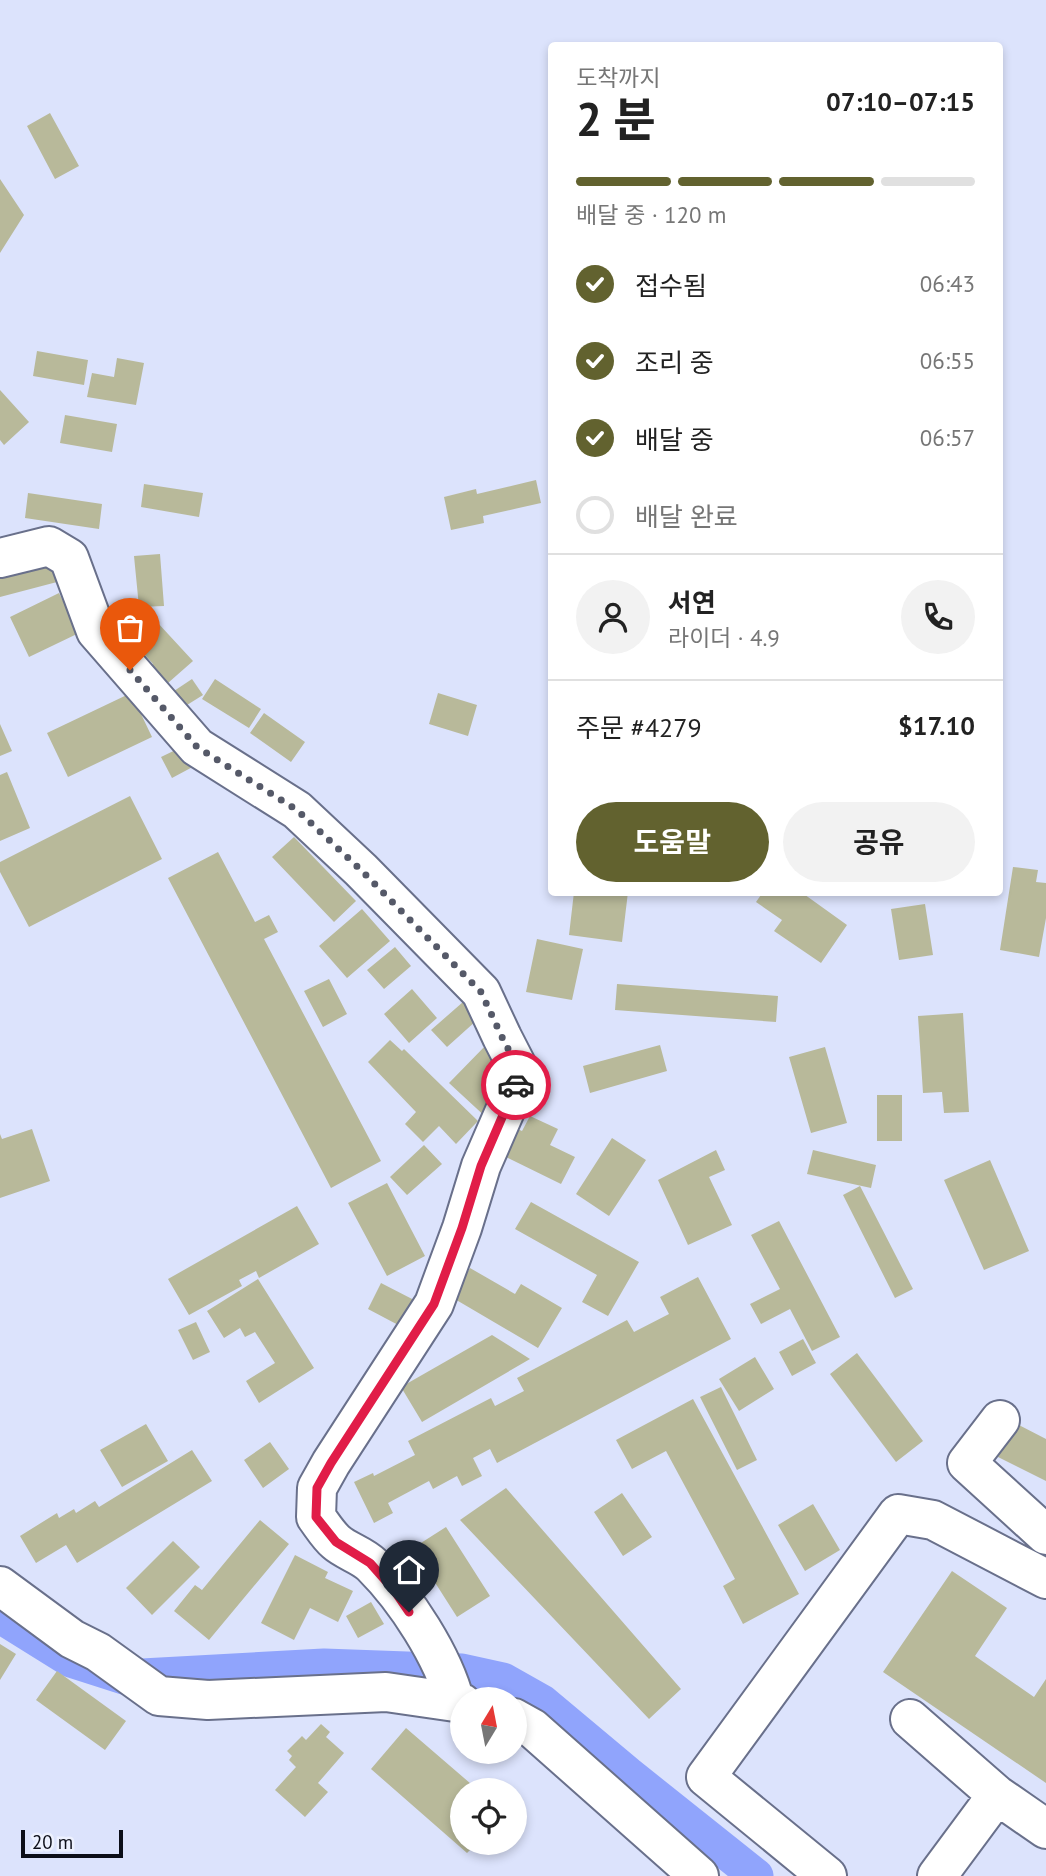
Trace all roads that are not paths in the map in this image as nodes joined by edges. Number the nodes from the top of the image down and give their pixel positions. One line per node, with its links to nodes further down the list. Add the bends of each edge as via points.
1 (0, 558): 6 (street, via 49,546 69,558 96,631 197,747 297,810 481,992 521,1074 481,1166 434,1304 317,1488 316,1517 336,1542 370,1563 394,1590 424,1633)
2 (1000, 1420): 3 (street, via 967,1463)
3 (1046, 1535)
4 (1046, 1579): 13 (street, via 933,1520 898,1514 706,1777)
5 (0, 1586): 7 (street, via 159,1696 208,1700 386,1692)
6 (452, 1687)
7 (450, 1695)
8 (910, 1719): 10 (street)
9 (527, 1725): 12 (street)
10 (997, 1795): 11 (street); 14 (street)
11 (1046, 1829)
12 (699, 1876)
13 (827, 1876)
14 (937, 1876)

